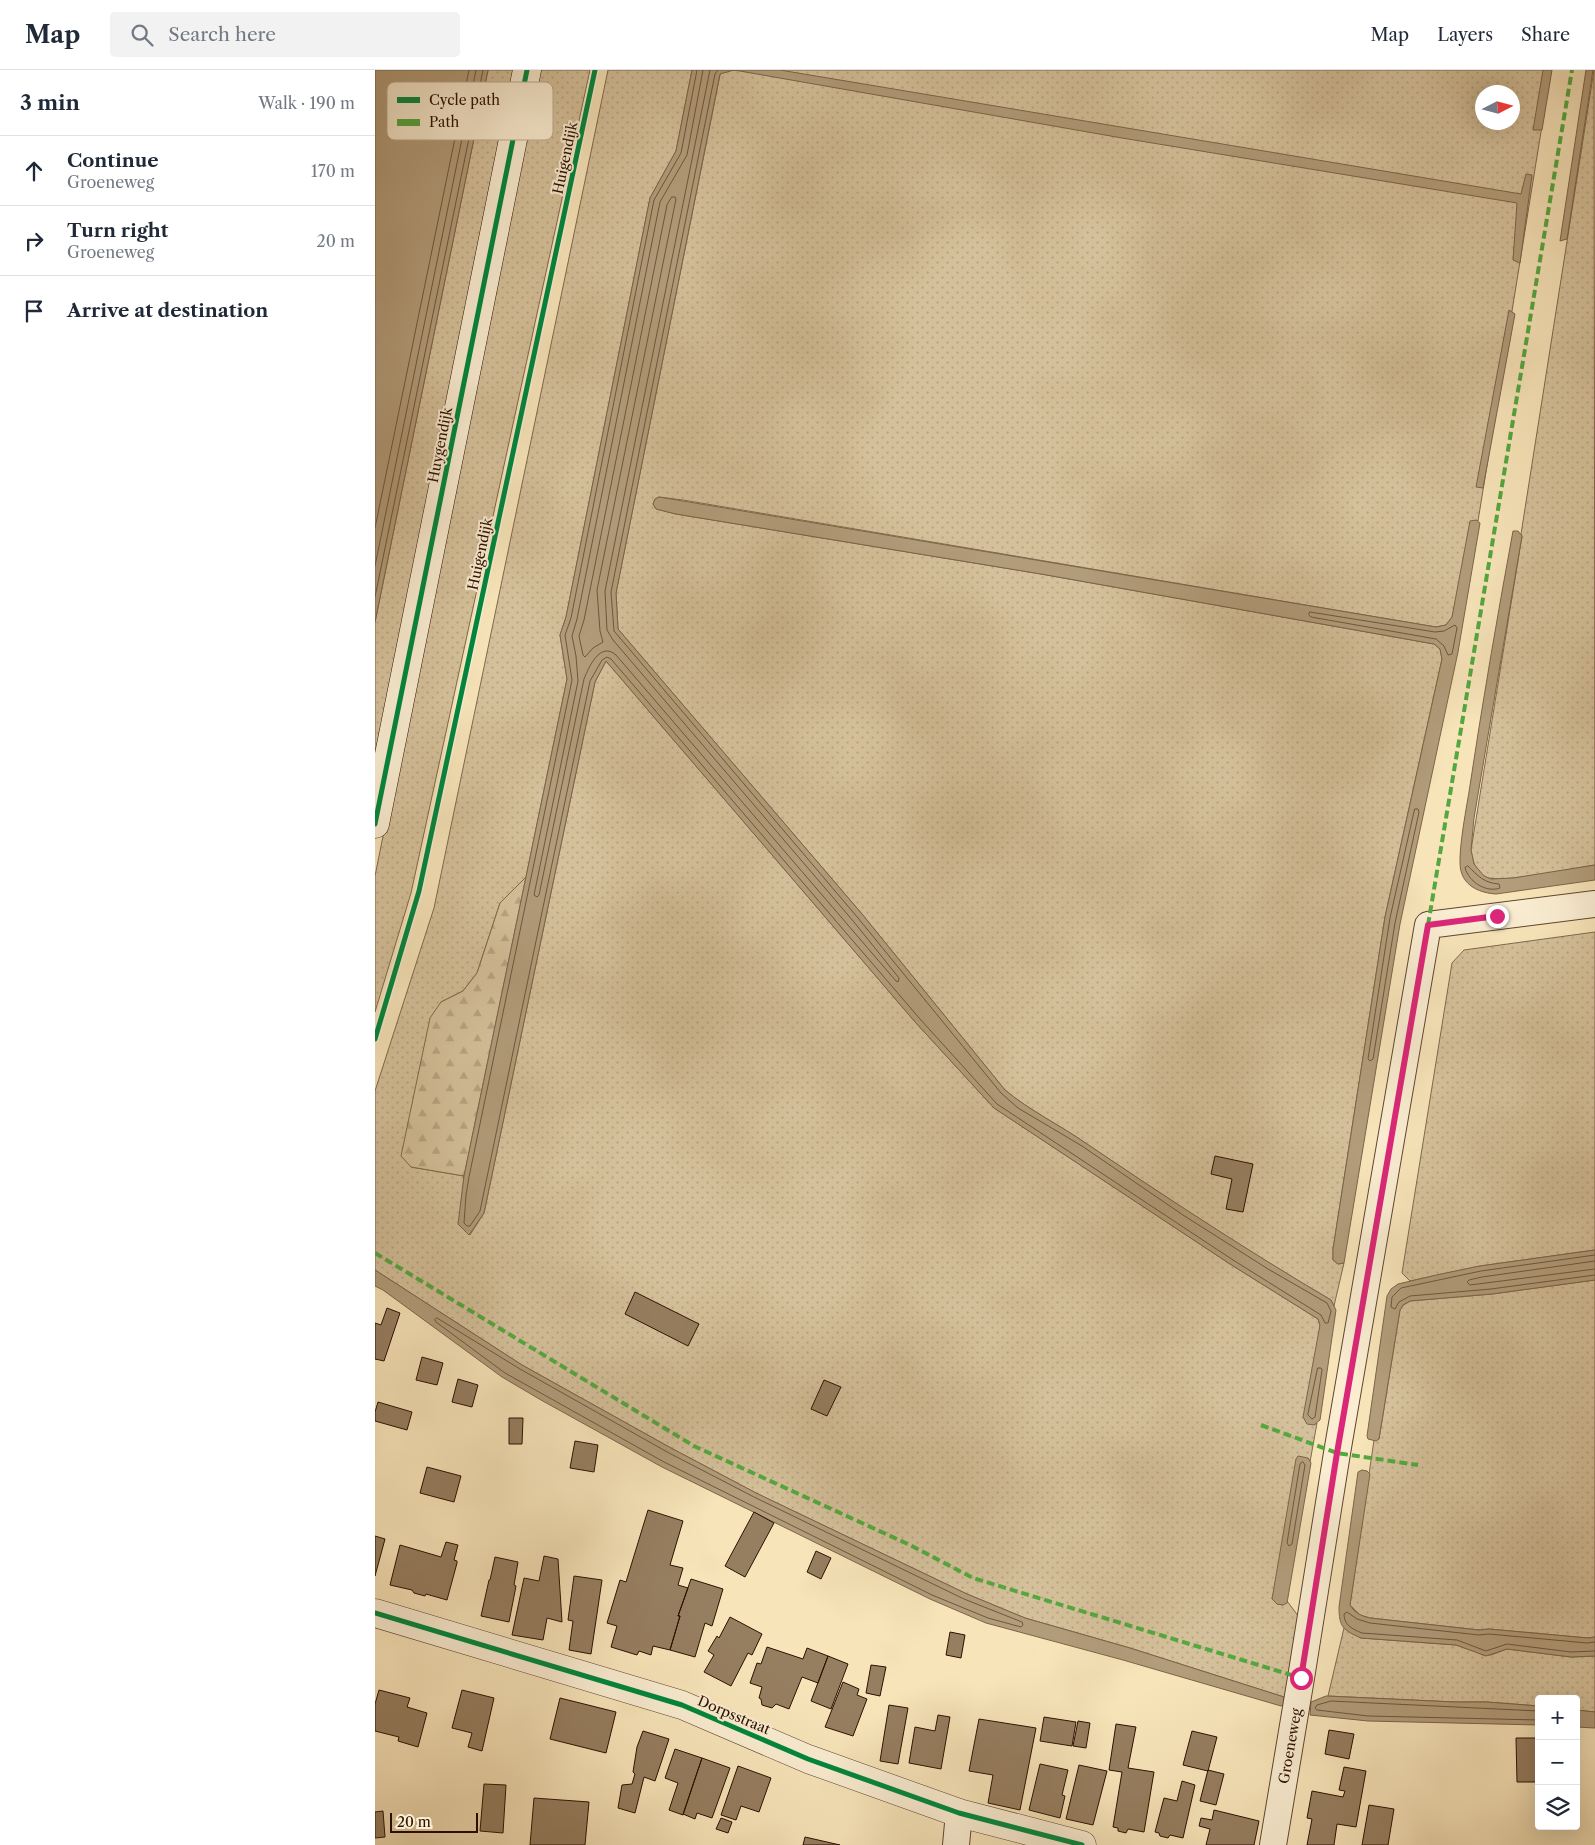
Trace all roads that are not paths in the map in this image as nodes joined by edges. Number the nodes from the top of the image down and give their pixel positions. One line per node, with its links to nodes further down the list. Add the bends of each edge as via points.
1 (513, 140): 2 (main road, Huygendijk)
2 (375, 824)
3 (1595, 904): 8 (street, Groeneweg, via 1428,925)
4 (375, 1613): 5 (main road, Dorpsstraat, via 682,1705 808,1759)
5 (959, 1813): 6 (street); 7 (main road, Dorpsstraat)
6 (956, 1845)
7 (1082, 1845)
8 (1273, 1845)

